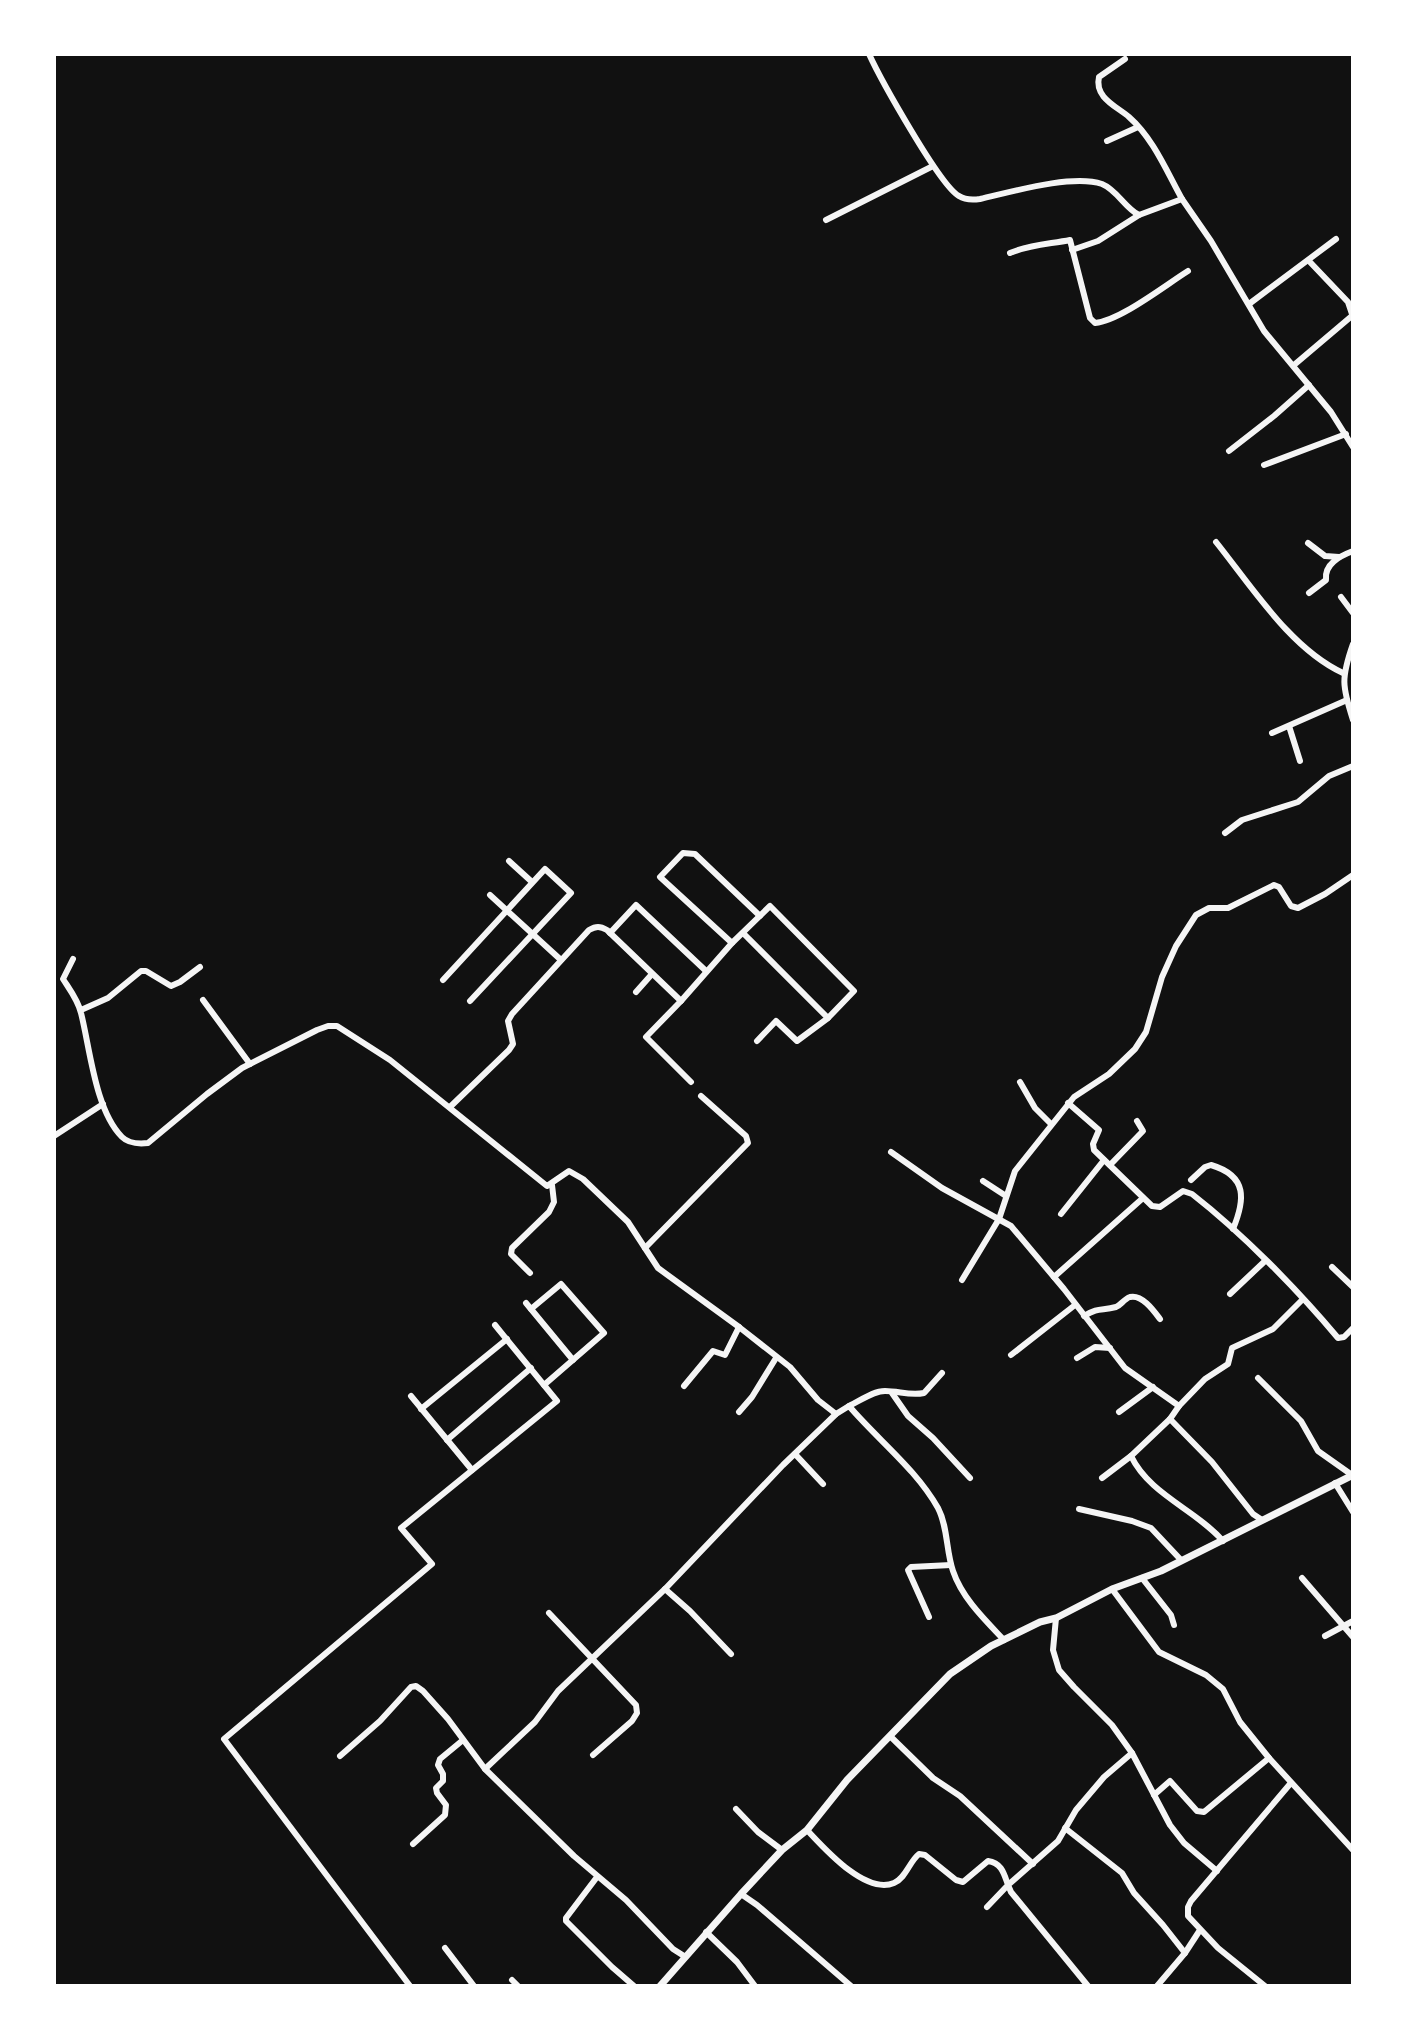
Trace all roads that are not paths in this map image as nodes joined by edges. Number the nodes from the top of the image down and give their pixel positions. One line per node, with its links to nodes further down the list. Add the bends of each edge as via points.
1 (869, 54): 5 (street)
2 (1125, 59): 3 (street, via 1099,77 1098,83 1111,107)
3 (1138, 127): 4 (street); 6 (street)
4 (1107, 141)
5 (933, 166): 7 (street, via 953,192 971,200 1086,181 1111,189); 8 (street)
6 (1182, 199): 7 (street); 14 (street)
7 (1139, 215): 10 (street, via 1098,241)
8 (826, 220)
9 (1336, 239): 12 (street)
10 (1072, 250): 11 (street, via 1070,240); 13 (street, via 1095,323 1139,303)
11 (1010, 253)
12 (1309, 261): 14 (street); 15 (street, via 1348,302)
13 (1188, 271)
14 (1249, 304): 16 (street, via 1278,350)
15 (1353, 316): 16 (street)
16 (1294, 365): 17 (street)
17 (1309, 385): 18 (street); 20 (street)
18 (1346, 434): 19 (street); 21 (street)
19 (1353, 447)
20 (1228, 451)
21 (1264, 466)
22 (1216, 542): 30 (street, via 1291,634 1322,663)
23 (1308, 543): 25 (street, via 1325,556)
24 (1353, 551): 25 (street)
25 (1339, 557): 26 (street, via 1326,580)
26 (1309, 593)
27 (1341, 597): 28 (street)
28 (1353, 613)
29 (1353, 644): 30 (street)
30 (1343, 673): 31 (street)
31 (1347, 700): 32 (street); 33 (street)
32 (1353, 720)
33 (1289, 726): 34 (street); 35 (street)
34 (1272, 733)
35 (1300, 761)
36 (1353, 766): 37 (street, via 1329,776 1298,802 1242,820)
37 (1224, 833)
38 (509, 861): 40 (street)
39 (1353, 875): 68 (street, via 1298,908 1274,885 1228,908 1209,908 1196,915 1176,946 1146,1032 1135,1049)
40 (532, 882): 42 (street); 46 (street, via 545,869 571,892)
41 (490, 895): 42 (street)
42 (506, 910): 46 (street); 54 (street)
43 (760, 916): 45 (street); 47 (street, via 695,854 683,853 660,877); 61 (street, via 770,906 854,991)
44 (610, 933): 49 (street, via 601,927 589,930); 51 (street, via 636,905); 52 (street)
45 (743, 933): 47 (street); 61 (street)
46 (532, 934): 49 (street); 58 (street)
47 (732, 943): 51 (street)
48 (73, 959): 53 (street)
49 (561, 960): 69 (street, via 512,1014 509,1050)
50 (200, 967): 60 (street, via 171,986 141,971 108,998)
51 (706, 971): 59 (street)
52 (653, 974): 56 (street); 59 (street)
53 (63, 979): 55 (street); 60 (street)
54 (443, 980)
55 (54, 984)
56 (636, 992)
57 (203, 1000): 63 (street)
58 (470, 1001)
59 (681, 1001): 64 (street, via 646,1037)
60 (81, 1010): 67 (street)
61 (828, 1018): 62 (street, via 797,1041 776,1021)
62 (757, 1041)
63 (250, 1064): 67 (street, via 148,1143 122,1137); 69 (street, via 334,1025 390,1060)
64 (691, 1082)
65 (1020, 1082): 71 (street, via 1040,1115)
66 (701, 1096): 83 (street, via 746,1136 748,1143)
67 (103, 1104): 72 (street)
68 (1068, 1104): 71 (street); 74 (street, via 1098,1129 1093,1147)
69 (450, 1107): 77 (street, via 538,1180)
70 (1137, 1121): 74 (street, via 1143,1131)
71 (1051, 1124): 78 (street, via 1015,1171)
72 (54, 1136)
73 (891, 1152): 81 (street, via 942,1188)
74 (1107, 1163): 79 (street); 80 (street)
75 (1192, 1180): 82 (street, via 1211,1165 1237,1183 1242,1203)
76 (983, 1181): 78 (street)
77 (552, 1185): 83 (street, via 572,1172 628,1222); 86 (street, via 554,1202 549,1212 512,1248 511,1254)
78 (1006, 1196): 81 (street)
79 (1143, 1198): 82 (street, via 1155,1208 1187,1191); 87 (street)
80 (1061, 1214)
81 (999, 1219): 87 (street, via 1017,1232); 88 (street)
82 (1233, 1229): 84 (street)
83 (645, 1248): 96 (street, via 658,1268)
84 (1265, 1261): 90 (street); 91 (street)
85 (1332, 1267): 89 (street)
86 (530, 1273)
87 (1054, 1277): 92 (street)
88 (961, 1280)
89 (1353, 1287)
90 (1230, 1294)
91 (1303, 1299): 97 (street, via 1338,1338); 113 (street, via 1273,1329 1232,1348 1228,1364 1205,1379)
92 (1075, 1305): 93 (street); 100 (street)
93 (1084, 1316): 94 (street, via 1133,1297); 99 (street)
94 (1160, 1319)
95 (495, 1325): 98 (street)
96 (739, 1327): 101 (street); 108 (street, via 725,1355 713,1351)
97 (1353, 1328)
98 (507, 1339): 104 (street); 114 (street)
99 (1110, 1348): 102 (street, via 1095,1347); 109 (street, via 1125,1368)
100 (1011, 1355)
101 (776, 1358): 115 (street); 117 (street)
102 (1077, 1358)
103 (573, 1360): 103 (street, via 604,1333 561,1284 529,1306); 107 (street)
104 (531, 1368): 107 (street); 119 (street)
105 (942, 1373): 110 (street, via 924,1393)
106 (1258, 1378): 123 (street, via 1301,1421 1318,1451)
107 (544, 1385): 122 (street, via 557,1401)
108 (684, 1386)
109 (1153, 1387): 113 (street); 116 (street)
110 (892, 1393): 112 (street, via 874,1394); 124 (street, via 908,1416)
111 (411, 1396): 114 (street)
112 (849, 1406): 117 (street); 133 (street, via 890,1447 937,1507)
113 (1179, 1406): 118 (street)
114 (421, 1409): 119 (street)
115 (739, 1412)
116 (1119, 1412)
117 (836, 1414): 120 (street)
118 (1170, 1419): 121 (street); 130 (street)
119 (447, 1440): 122 (street)
120 (795, 1454): 127 (street); 136 (street)
121 (1131, 1456): 125 (street); 131 (street, via 1155,1488 1192,1512)
122 (472, 1470): 177 (street, via 401,1528 432,1564 224,1739)
123 (1352, 1475): 126 (street)
124 (970, 1478)
125 (1102, 1478)
126 (1335, 1483): 129 (street); 130 (street)
127 (823, 1484)
128 (1079, 1509): 132 (street, via 1151,1528)
129 (1353, 1512)
130 (1262, 1520): 131 (street)
131 (1223, 1541): 132 (street)
132 (1181, 1560): 134 (street)
133 (951, 1565): 139 (street, via 908,1570); 146 (street, via 976,1611)
134 (1142, 1578): 137 (street); 142 (street)
135 (1302, 1578): 143 (street)
136 (665, 1589): 147 (street); 148 (street)
137 (1112, 1589): 140 (street); 154 (street, via 1158,1652 1206,1675 1223,1689 1240,1722)
138 (549, 1614): 148 (street)
139 (929, 1617)
140 (1056, 1618): 146 (street); 151 (street, via 1053,1650 1059,1670)
141 (1353, 1621): 143 (street)
142 (1174, 1625)
143 (1344, 1626): 144 (street); 145 (street)
144 (1325, 1636)
145 (1353, 1637)
146 (1004, 1640): 149 (street, via 950,1674)
147 (731, 1654)
148 (592, 1659): 152 (street, via 632,1700 637,1713); 155 (street)
149 (891, 1737): 160 (street, via 847,1780); 164 (street)
150 (463, 1740): 153 (street, via 414,1686); 155 (street); 161 (street, via 440,1759 443,1781 436,1788 446,1805 445,1815)
151 (1132, 1753): 157 (street); 159 (street, via 1104,1777)
152 (593, 1755)
153 (340, 1756)
154 (1269, 1758): 156 (street); 157 (street, via 1204,1812 1197,1811 1170,1781)
155 (485, 1769): 166 (street)
156 (1290, 1784): 163 (street); 165 (street)
157 (1154, 1795): 165 (street, via 1178,1835)
158 (736, 1809): 162 (street)
159 (1065, 1828): 164 (street); 173 (street, via 1122,1873)
160 (807, 1830): 162 (street); 167 (street, via 846,1868 873,1882 896,1883 921,1854 963,1882 988,1861 993,1862 1001,1867)
161 (412, 1844)
162 (782, 1850): 168 (street)
163 (1353, 1850)
164 (1033, 1864): 167 (street)
165 (1217, 1871): 170 (street, via 1188,1907 1188,1916)
166 (597, 1877): 174 (street); 180 (street, via 566,1921)
167 (1008, 1885): 169 (street); 184 (street)
168 (741, 1894): 171 (street); 183 (street)
169 (987, 1907)
170 (1200, 1930): 173 (street); 187 (street)
171 (706, 1932): 174 (street); 182 (street)
172 (445, 1948): 178 (street)
173 (1185, 1953): 175 (street)
174 (684, 1956): 181 (street)
175 (1166, 1977): 185 (street); 186 (street)
176 (512, 1980): 179 (street)
177 (410, 1986)
178 (474, 1986)
179 (518, 1986)
180 (634, 1986)
181 (660, 1986)
182 (755, 1986)
183 (851, 1986)
184 (1088, 1986)
185 (1157, 1986)
186 (1172, 1986)
187 (1265, 1986)

